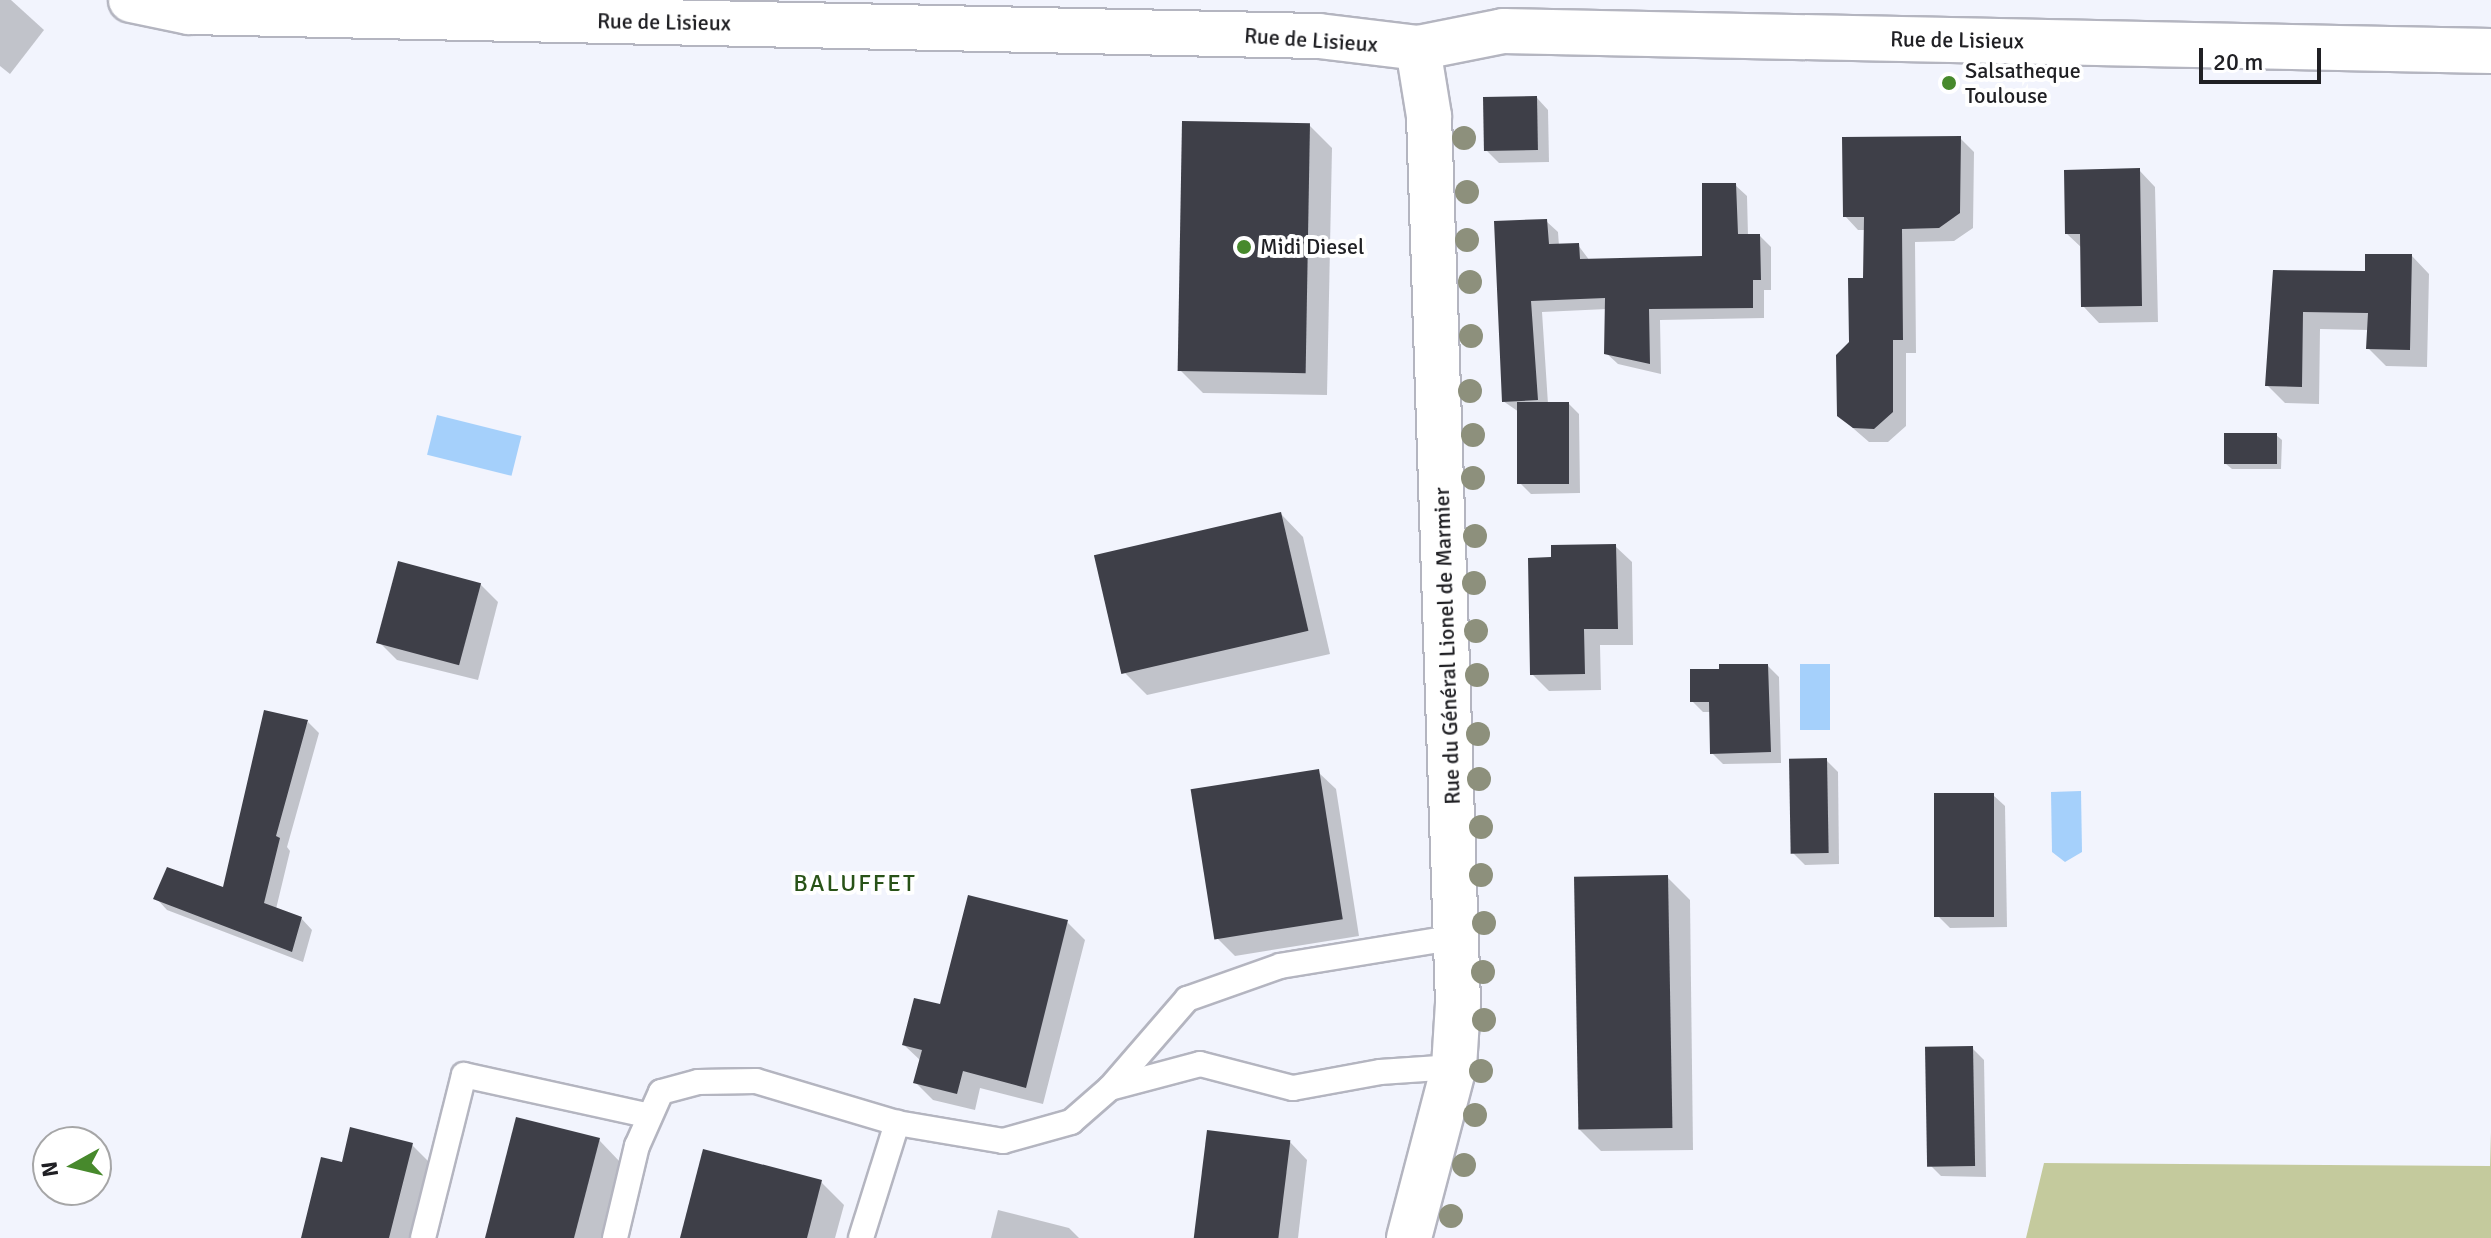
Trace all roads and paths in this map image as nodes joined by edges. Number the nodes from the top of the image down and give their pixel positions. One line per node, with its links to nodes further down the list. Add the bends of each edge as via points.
1 (131, 0): 2 (street, Rue de Lisieux, via 189,12 1319,36)
2 (1418, 48): 3 (street, Rue de Lisieux, via 1503,31); 4 (street, Rue du Général Lionel de Marmier, via 1429,116)
3 (2491, 51)
4 (1457, 937): 5 (street, Rue du Général Lionel de Marmier); 6 (lane, via 1280,966 1187,999)
5 (1454, 1067): 6 (lane, via 1380,1072 1293,1088 1200,1064); 12 (street, Rue du Général Lionel de Marmier)
6 (1110, 1088): 8 (lane, via 1071,1122 1003,1141)
7 (650, 1116): 8 (lane, via 661,1092 698,1082 756,1081); 9 (lane, via 464,1075); 10 (lane, via 637,1146)
8 (897, 1123): 11 (lane)
9 (423, 1238)
10 (615, 1238)
11 (861, 1238)
12 (1409, 1238)

